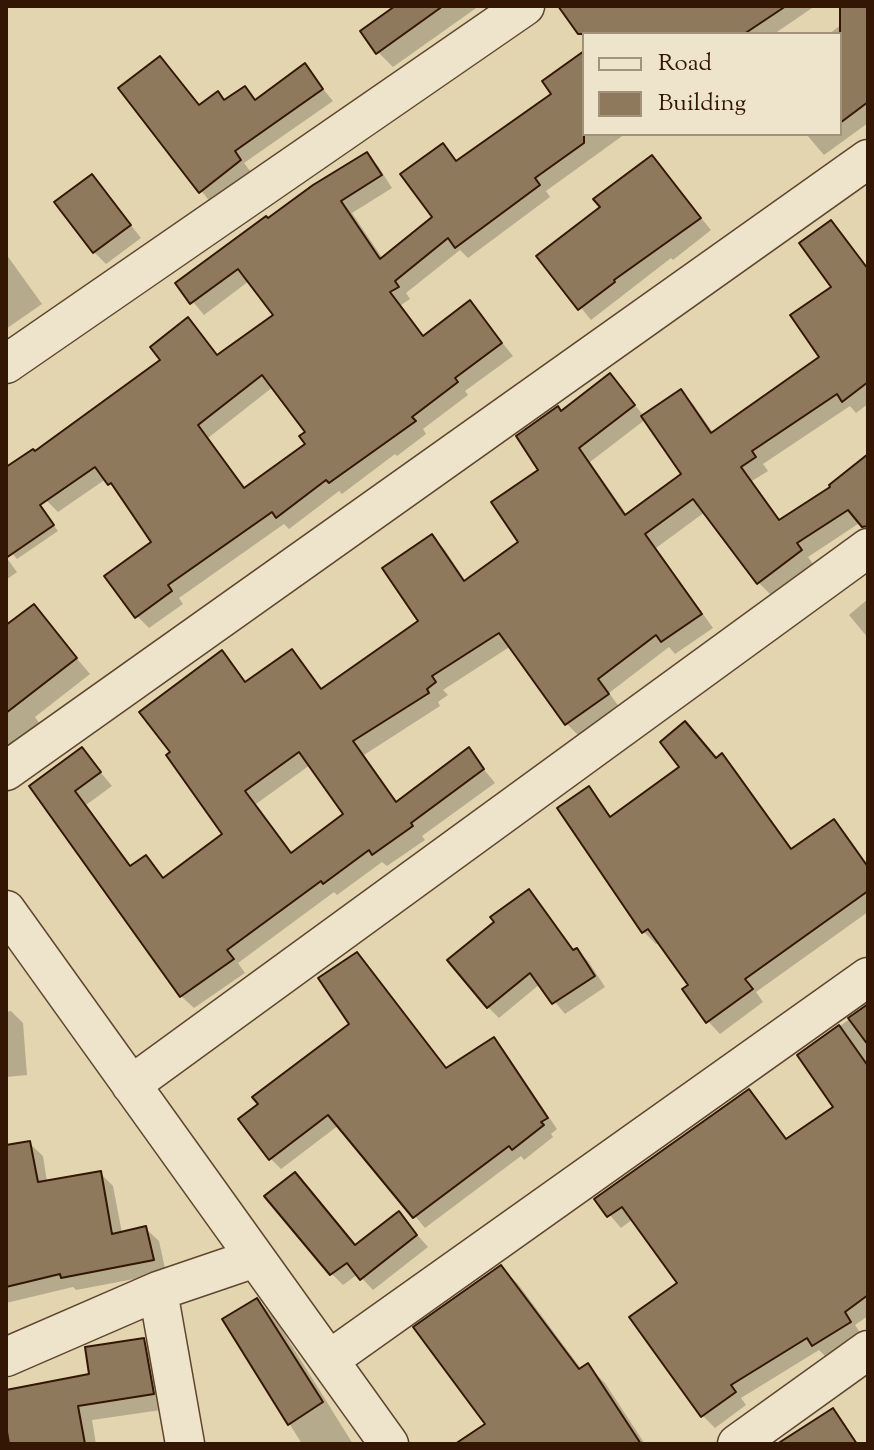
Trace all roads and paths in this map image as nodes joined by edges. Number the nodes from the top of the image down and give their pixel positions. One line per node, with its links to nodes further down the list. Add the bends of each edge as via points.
1 (525, 6): 3 (street)
2 (868, 159): 5 (street)
3 (6, 364)
4 (868, 548): 9 (street)
5 (6, 771)
6 (6, 910): 7 (street)
7 (18, 944): 9 (street)
8 (868, 977): 14 (street)
9 (131, 1085): 10 (street)
10 (255, 1258): 11 (street); 14 (street)
11 (158, 1291): 13 (street); 15 (street)
12 (868, 1350): 17 (street)
13 (6, 1357)
14 (329, 1360): 16 (street)
15 (185, 1444)
16 (389, 1444)
17 (737, 1444)

